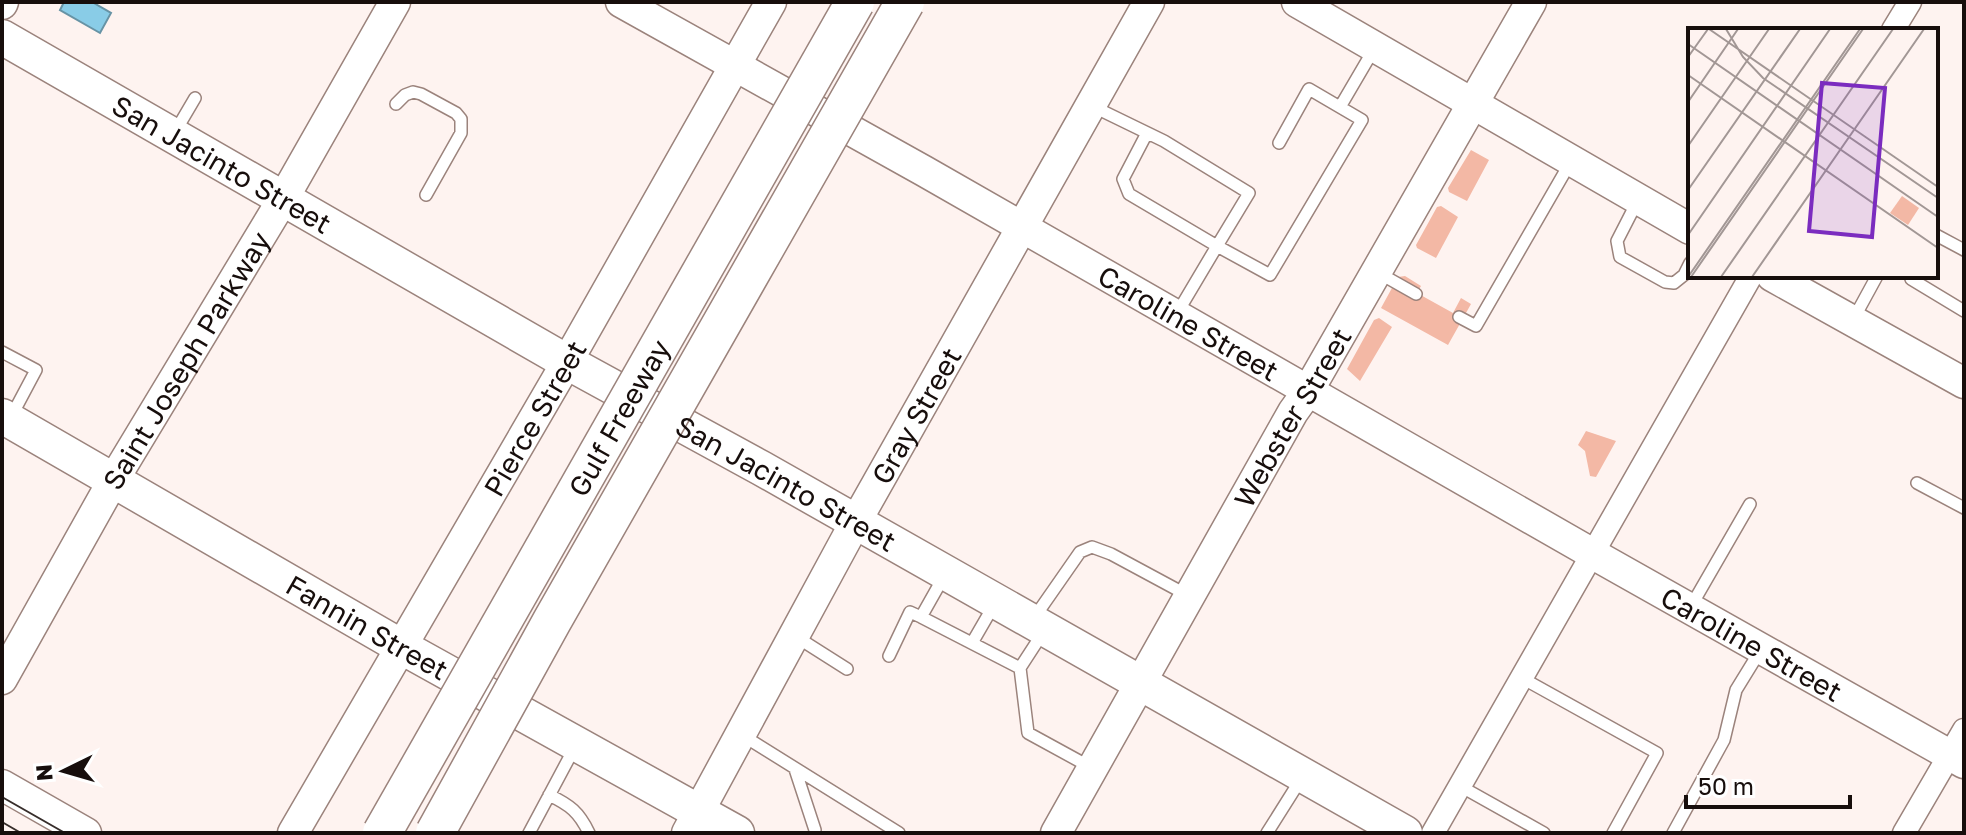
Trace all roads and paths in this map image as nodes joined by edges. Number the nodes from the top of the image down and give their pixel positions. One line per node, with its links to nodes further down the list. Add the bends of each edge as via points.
1 (395, 2): 24 (street, Saint Joseph Parkway)
2 (621, 2): 13 (street, Caroline Street)
3 (771, 2): 13 (street, Pierce Street)
4 (855, 2): 82 (highway, Gulf Freeway, bridge)
5 (905, 2): 83 (highway, Gulf Freeway, bridge)
6 (1149, 2): 17 (street, Gray Street)
7 (1297, 2): 12 (street)
8 (1531, 2): 16 (street, Webster Street)
9 (1910, 2): 10 (street)
10 (1894, 28)
11 (2, 37): 20 (main road, San Jacinto Street)
12 (1375, 47): 16 (street); 18 (lane)
13 (734, 67): 26 (street, Caroline Street); 43 (street, Pierce Street)
14 (195, 98): 20 (lane)
15 (396, 104): 23 (lane, via 413,92 461,119 461,133)
16 (1473, 104): 22 (street); 32 (street, Webster Street)
17 (1091, 106): 19 (lane); 26 (street, Gray Street)
18 (1340, 107): 21 (lane, via 1309,89); 29 (lane, via 1362,120 1270,275)
19 (1147, 133): 29 (lane, via 1123,179 1129,194); 29 (lane, via 1249,193)
20 (173, 136): 24 (main road, San Jacinto Street)
21 (1279, 143)
22 (1571, 161): 25 (street); 40 (lane, via 1476,326)
23 (426, 195)
24 (283, 199): 43 (main road, San Jacinto Street); 47 (street, Saint Joseph Parkway)
25 (1639, 200): 27 (street); 31 (lane, via 1617,241 1620,257 1665,282 1674,283)
26 (1022, 228): 39 (street, Caroline Street); 51 (street, Gray Street)
27 (1688, 228)
28 (1938, 236): 30 (lane)
29 (1217, 246): 39 (lane)
30 (1964, 250)
31 (1688, 267)
32 (1376, 272): 37 (lane); 45 (street, Webster Street)
33 (1750, 278): 52 (street)
34 (1776, 278): 41 (street)
35 (1876, 278): 41 (lane)
36 (1912, 278): 38 (lane)
37 (1416, 294)
38 (1964, 311)
39 (1176, 315): 45 (street, Caroline Street)
40 (1459, 317)
41 (1852, 321): 44 (street)
42 (2, 352): 46 (lane, via 36,370)
43 (567, 362): 51 (main road, San Jacinto Street); 61 (street, Pierce Street)
44 (1964, 383)
45 (1308, 391): 52 (street, Caroline Street); 54 (street, Webster Street)
46 (6, 418): 47 (main road, Fannin Street)
47 (114, 479): 61 (main road, Fannin Street); 67 (street, Saint Joseph Parkway)
48 (1917, 483): 50 (lane)
49 (1750, 504): 56 (lane)
50 (1964, 508)
51 (855, 523): 53 (main road, San Jacinto Street); 59 (street, Gray Street)
52 (1593, 554): 56 (street, Caroline Street); 66 (street)
53 (945, 574): 55 (main road, San Jacinto Street); 57 (lane)
54 (1190, 597): 58 (lane, via 1092,547 1080,552); 68 (street, Webster Street)
55 (996, 602): 58 (main road, San Jacinto Street); 60 (lane)
56 (1689, 608): 62 (street, Caroline Street)
57 (921, 617): 60 (lane); 63 (lane, via 910,612)
58 (1038, 626): 64 (lane); 68 (main road, San Jacinto Street)
59 (794, 636): 65 (lane); 69 (street, Gray Street)
60 (972, 643): 64 (lane)
61 (400, 646): 70 (main road, Fannin Street); 81 (street, Pierce Street)
62 (1761, 649): 71 (street, Caroline Street); 94 (lane, via 1736,690 1724,740)
63 (889, 656)
64 (1020, 668): 72 (lane, via 1028,733)
65 (847, 669)
66 (1522, 678): 76 (street); 93 (lane, via 1657,753)
67 (2, 679)
68 (1141, 684): 72 (street, Webster Street); 74 (main road, San Jacinto Street)
69 (741, 734): 73 (lane); 78 (street, Gray Street)
70 (577, 743): 77 (lane); 78 (main road, Fannin Street)
71 (1959, 749): 95 (street)
72 (1093, 768): 88 (street, Webster Street)
73 (795, 769): 79 (lane); 87 (lane)
74 (1303, 775): 89 (lane); 90 (main road, San Jacinto Street)
75 (2, 785): 80 (street)
76 (1460, 786): 91 (street); 92 (lane)
77 (549, 795): 84 (lane); 85 (lane, via 581,815)
78 (693, 822): 86 (main road, Fannin Street)
79 (816, 832)
80 (86, 833)
81 (293, 833)
82 (382, 833)
83 (435, 833)
84 (529, 833)
85 (589, 833)
86 (737, 833)
87 (899, 833)
88 (1056, 833)
89 (1267, 833)
90 (1405, 833)
91 (1433, 833)
92 (1544, 833)
93 (1613, 833)
94 (1673, 833)
95 (1904, 833)

